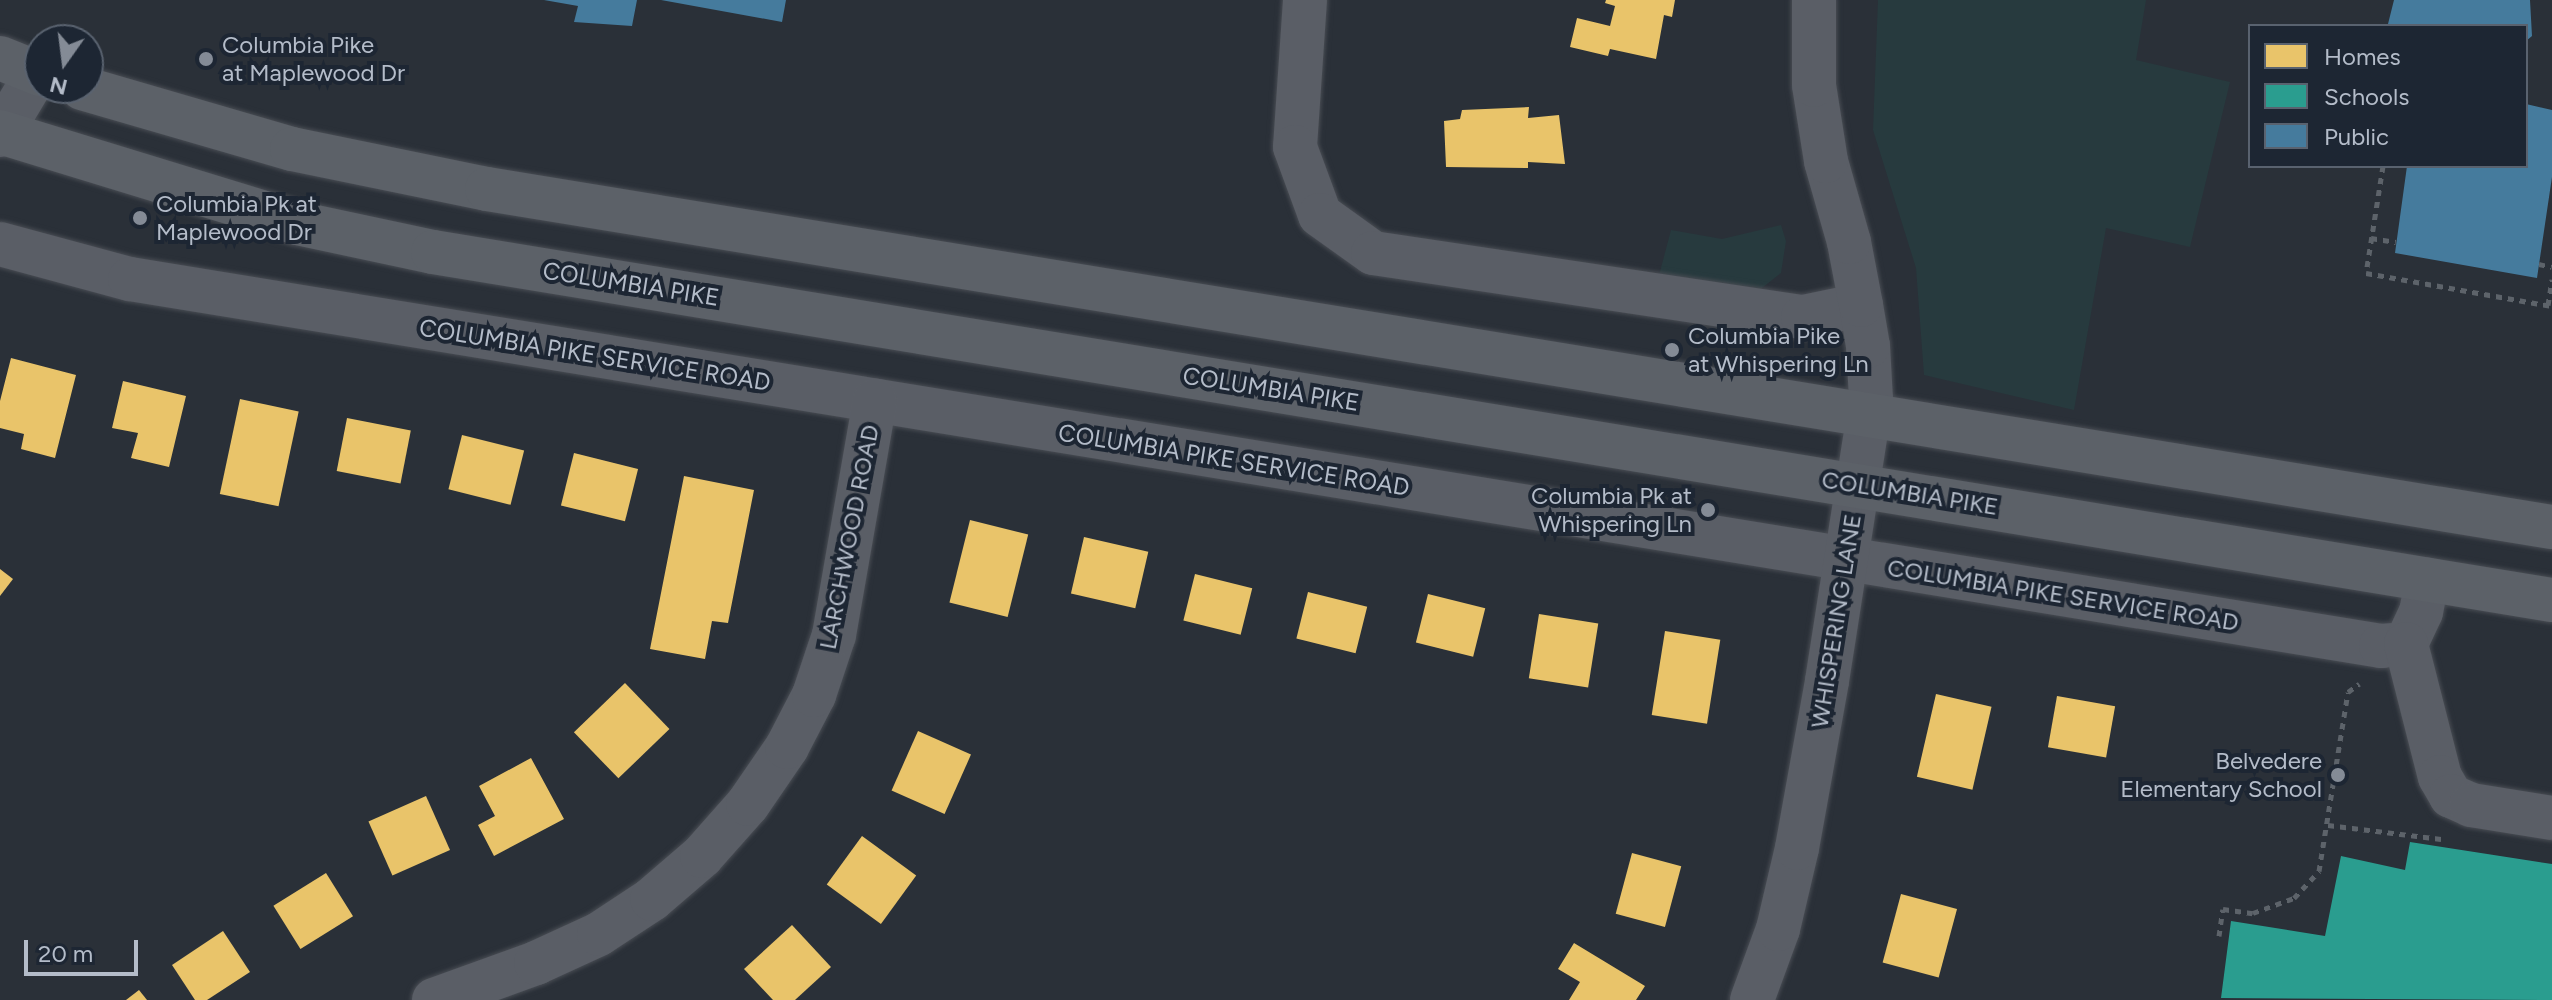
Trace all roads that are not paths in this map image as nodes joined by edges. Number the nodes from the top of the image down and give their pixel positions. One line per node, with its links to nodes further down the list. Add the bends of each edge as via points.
1 (1305, 0): 7 (street, via 1295,147 1320,215 1373,253 1803,317)
2 (1814, 0): 7 (street, WHISPERING LANE, via 1814,85 1826,161)
3 (24, 73): 5 (street)
4 (104, 94): 9 (main road, via 292,149 487,189)
5 (1, 133): 10 (main road, COLUMBIA PIKE, via 266,214 433,252)
6 (0, 244): 8 (street, COLUMBIA PIKE SERVICE ROAD, via 130,279)
7 (1861, 305): 9 (street, WHISPERING LANE, via 1869,361)
8 (875, 401): 12 (street, COLUMBIA PIKE SERVICE ROAD); 17 (street, LARCHWOOD ROAD, via 834,635 814,695 748,804 702,856 652,899 599,934)
9 (1868, 418): 10 (street, WHISPERING LANE); 11 (main road)
10 (1858, 484): 12 (street, WHISPERING LANE); 13 (main road, COLUMBIA PIKE)
11 (2552, 527)
12 (1846, 560): 15 (street, COLUMBIA PIKE SERVICE ROAD, via 2381,646); 18 (street, WHISPERING LANE, via 1797,848 1778,929)
13 (2427, 580): 14 (main road, COLUMBIA PIKE); 15 (street, via 2421,612)
14 (2552, 600)
15 (2406, 644): 16 (street, via 2440,777 2451,796 2471,805)
16 (2552, 818)
17 (434, 1000)
18 (1752, 1000)

